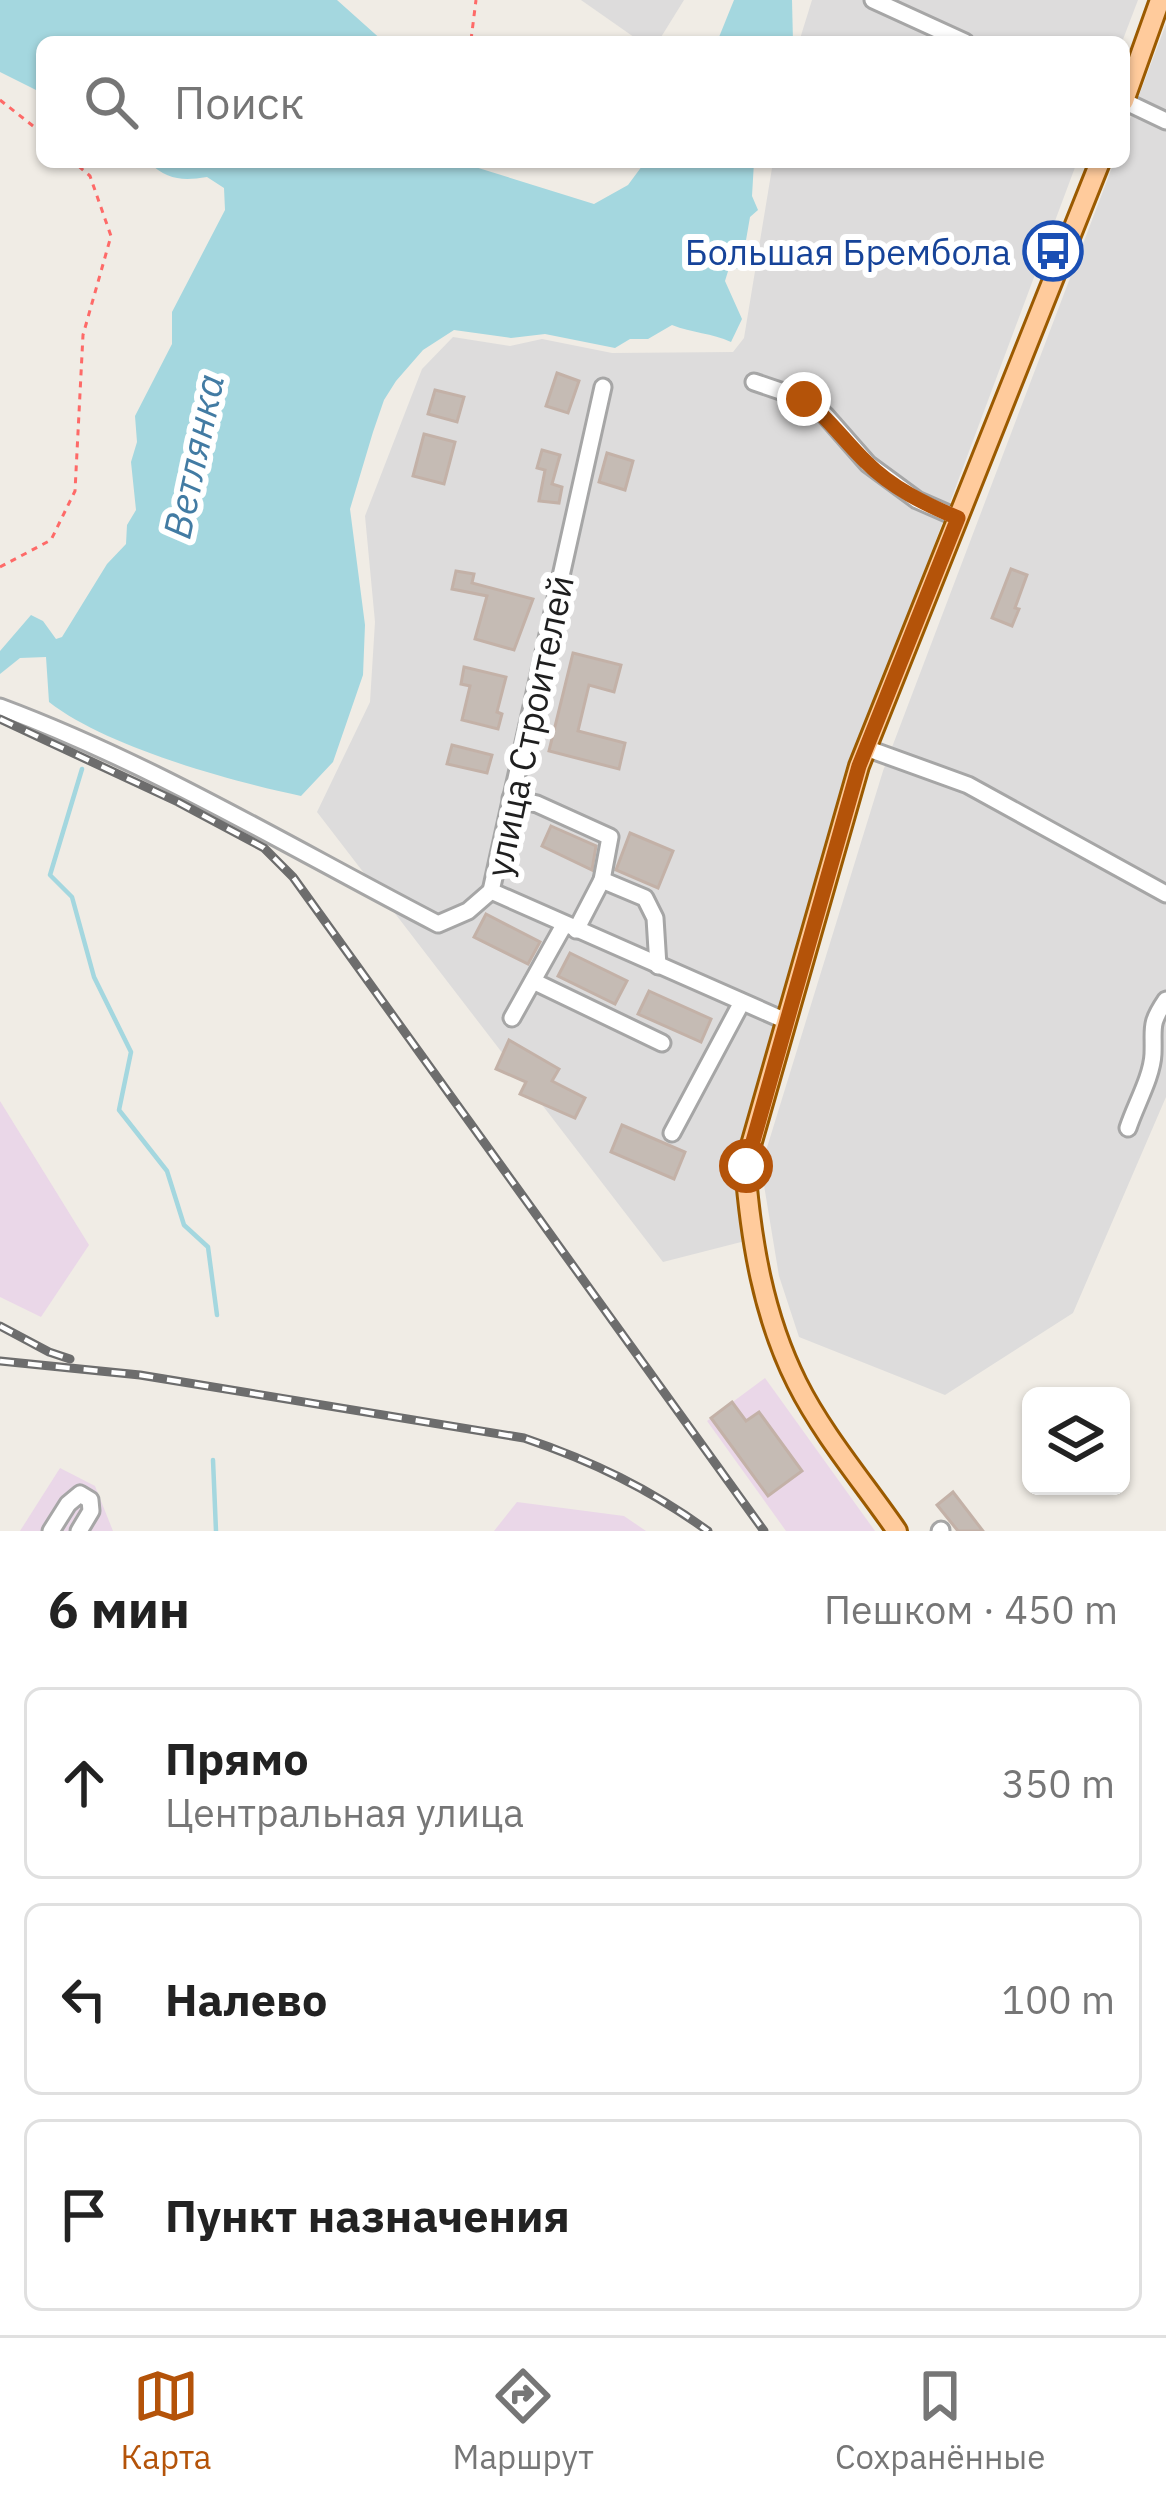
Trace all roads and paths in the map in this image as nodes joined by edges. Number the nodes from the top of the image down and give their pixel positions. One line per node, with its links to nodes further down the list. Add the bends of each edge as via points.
1 (476, 0): 4 (path)
2 (873, 0): 5 (street)
3 (1160, 0): 6 (main road)
4 (472, 36)
5 (952, 36)
6 (1130, 84)
7 (0, 100): 10 (path)
8 (1130, 104): 9 (street)
9 (1166, 121)
10 (36, 128)
11 (81, 168): 16 (path, via 111,236 83,335 75,490 51,540)
12 (1098, 168): 15 (main road)
13 (754, 382): 15 (street, via 804,399 868,464)
14 (603, 387): 19 (street, улица Строителей)
15 (958, 518): 18 (main road)
16 (0, 567)
17 (0, 706): 21 (street, via 274,834 438,924)
18 (866, 748): 22 (street, via 968,785); 29 (main road)
19 (512, 799): 20 (street, via 610,837); 21 (street, улица Строителей)
20 (602, 880): 23 (street); 24 (street, via 645,898 655,918)
21 (491, 891): 23 (street, улица Строителей)
22 (1166, 894)
23 (570, 928): 24 (street, улица Строителей); 25 (street)
24 (658, 966): 27 (street, улица Строителей)
25 (533, 981): 28 (street); 30 (street)
26 (1166, 1000): 31 (street, via 1154,1018 1153,1056)
27 (742, 1002): 29 (street, улица Строителей); 32 (street)
28 (512, 1018)
29 (786, 1022): 35 (main road, via 746,1166 751,1234 799,1387)
30 (662, 1042)
31 (1128, 1128)
32 (672, 1133)
33 (51, 1531): 34 (street, via 80,1494 91,1511)
34 (79, 1531)
35 (897, 1531)

